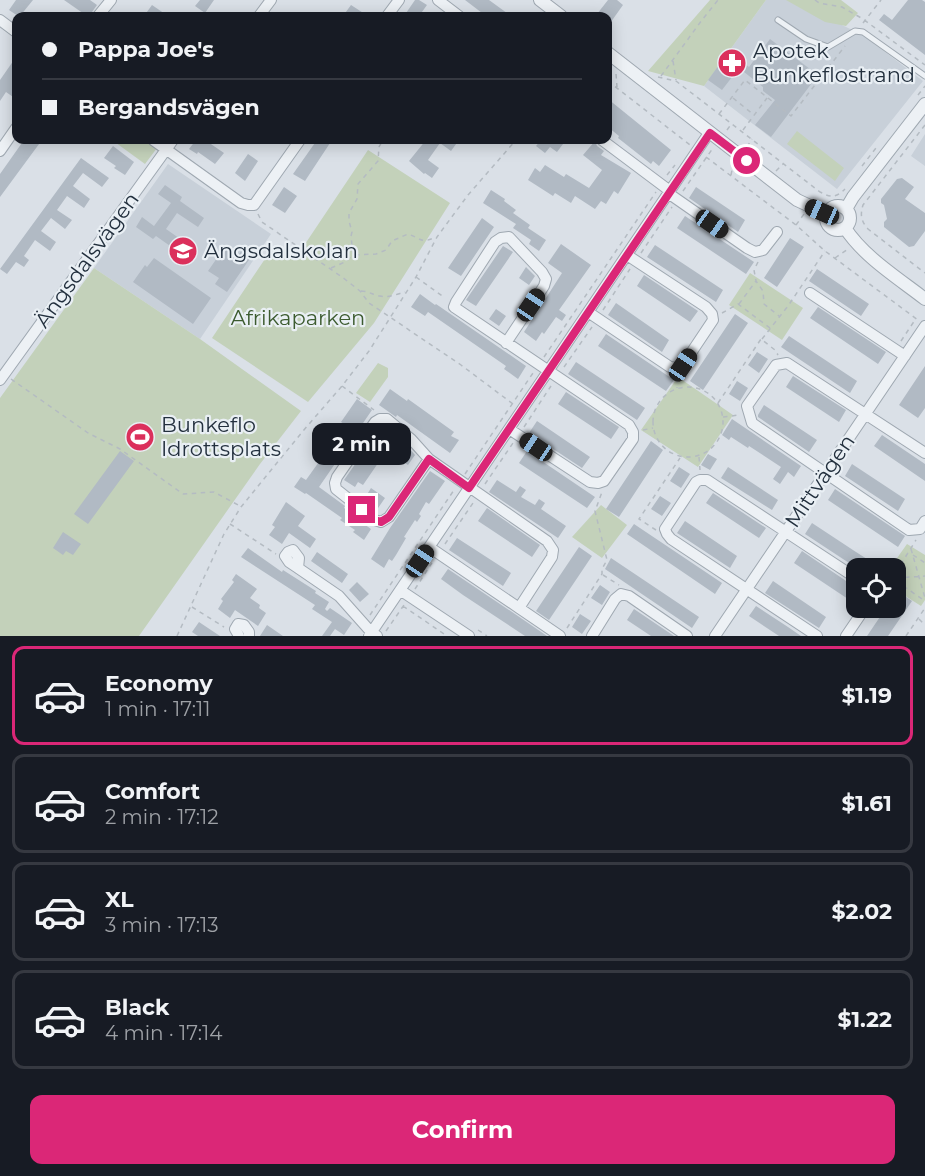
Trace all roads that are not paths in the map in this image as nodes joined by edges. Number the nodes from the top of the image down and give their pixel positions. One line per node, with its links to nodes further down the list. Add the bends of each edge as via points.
1 (111, 0): 4 (street)
2 (438, 0): 5 (street)
3 (540, 0): 6 (street)
4 (101, 12)
5 (454, 12)
6 (556, 12)
7 (778, 20): 9 (lane, via 806,39 828,47 855,31 863,32)
8 (612, 56): 11 (street)
9 (925, 76)
10 (922, 99): 18 (street)
11 (710, 133): 17 (street); 19 (street, via 797,200)
12 (12, 134): 16 (street)
13 (170, 144): 14 (street, via 241,203 254,205); 30 (street, Ängsdalsvägen)
14 (297, 144)
15 (607, 144): 17 (street)
16 (0, 151)
17 (669, 192): 21 (street, via 755,252 763,250); 22 (street)
18 (846, 209): 19 (street, via 838,206); 20 (street, via 850,219)
19 (827, 214): 20 (street, via 831,228)
20 (845, 228): 24 (street, via 866,252)
21 (777, 232)
22 (632, 258): 25 (street); 25 (street, via 712,314 683,365 670,367)
23 (810, 293): 28 (street)
24 (925, 299)
25 (593, 315): 29 (street)
26 (925, 325): 28 (street, Mittvägen)
27 (506, 343): 27 (street, via 454,307 495,243 509,237 546,279); 29 (street)
28 (905, 356): 31 (street, Mittvägen)
29 (548, 371): 32 (street); 32 (street, via 629,425 633,439 604,481 598,483 590,482)
30 (2, 377)
31 (866, 413): 33 (street); 35 (street, Mittvägen); 35 (street, via 788,363 776,365 747,406 752,423)
32 (514, 432): 36 (street)
33 (925, 453)
34 (429, 459): 34 (street, via 411,439 387,419 380,418 337,477 336,489 381,522 389,517); 36 (street)
35 (826, 472): 37 (street, via 909,530); 38 (street, Mittvägen)
36 (469, 488): 39 (street); 44 (street, via 553,550)
37 (922, 525)
38 (786, 532): 41 (street); 42 (street, Mittvägen); 42 (street, via 707,480 696,482 665,529 667,534)
39 (434, 550): 43 (street); 44 (street)
40 (294, 565): 46 (street, via 339,596)
41 (846, 571)
42 (747, 589): 51 (street, Mittvägen); 52 (street)
43 (400, 590): 46 (street); 48 (street)
44 (519, 608): 47 (street)
45 (858, 618): 53 (street)
46 (370, 632)
47 (563, 632)
48 (469, 636)
49 (592, 636): 50 (street, via 621,594)
50 (687, 636)
51 (715, 636)
52 (817, 636)
53 (846, 636)

